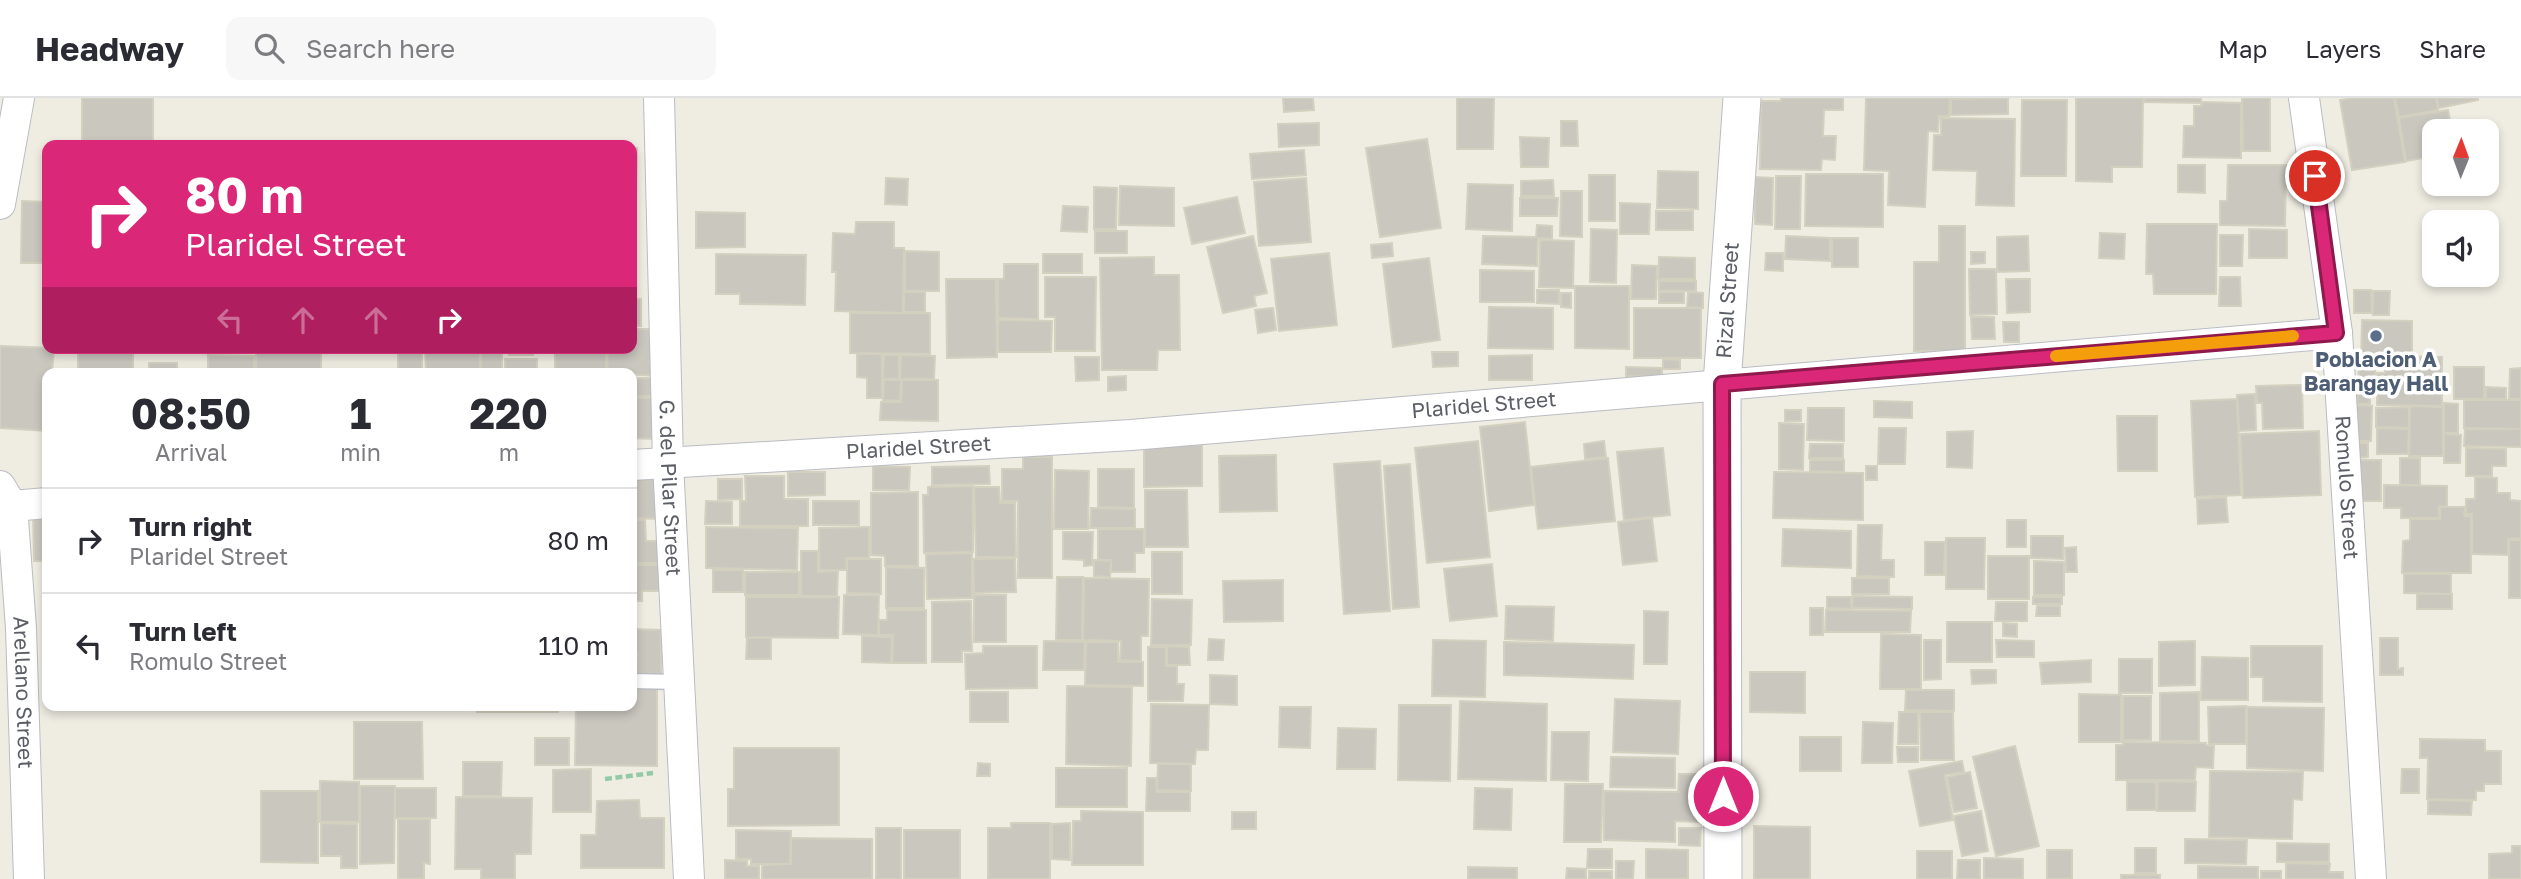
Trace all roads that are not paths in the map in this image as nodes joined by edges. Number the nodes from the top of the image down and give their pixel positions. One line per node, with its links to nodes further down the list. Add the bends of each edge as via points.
1 (19, 98): 5 (street)
2 (659, 98): 8 (street, G. del Pilar Street)
3 (1742, 98): 7 (street, Rizal Street)
4 (2304, 98): 6 (street, Romulo Street)
5 (0, 204)
6 (2336, 333): 7 (street, Plaridel Street); 18 (street, Romulo Street)
7 (1722, 384): 8 (street, Plaridel Street, via 1131,435); 17 (street, Rizal Street)
8 (668, 462): 9 (street, Plaridel Street); 14 (street, G. del Pilar Street)
9 (637, 465)
10 (6, 496): 11 (street); 12 (street, Arellano Street)
11 (42, 502)
12 (10, 629): 15 (street, Arellano Street)
13 (637, 681): 14 (lane)
14 (679, 682): 16 (street, G. del Pilar Street)
15 (29, 879)
16 (689, 879)
17 (1723, 879)
18 (2371, 879)

